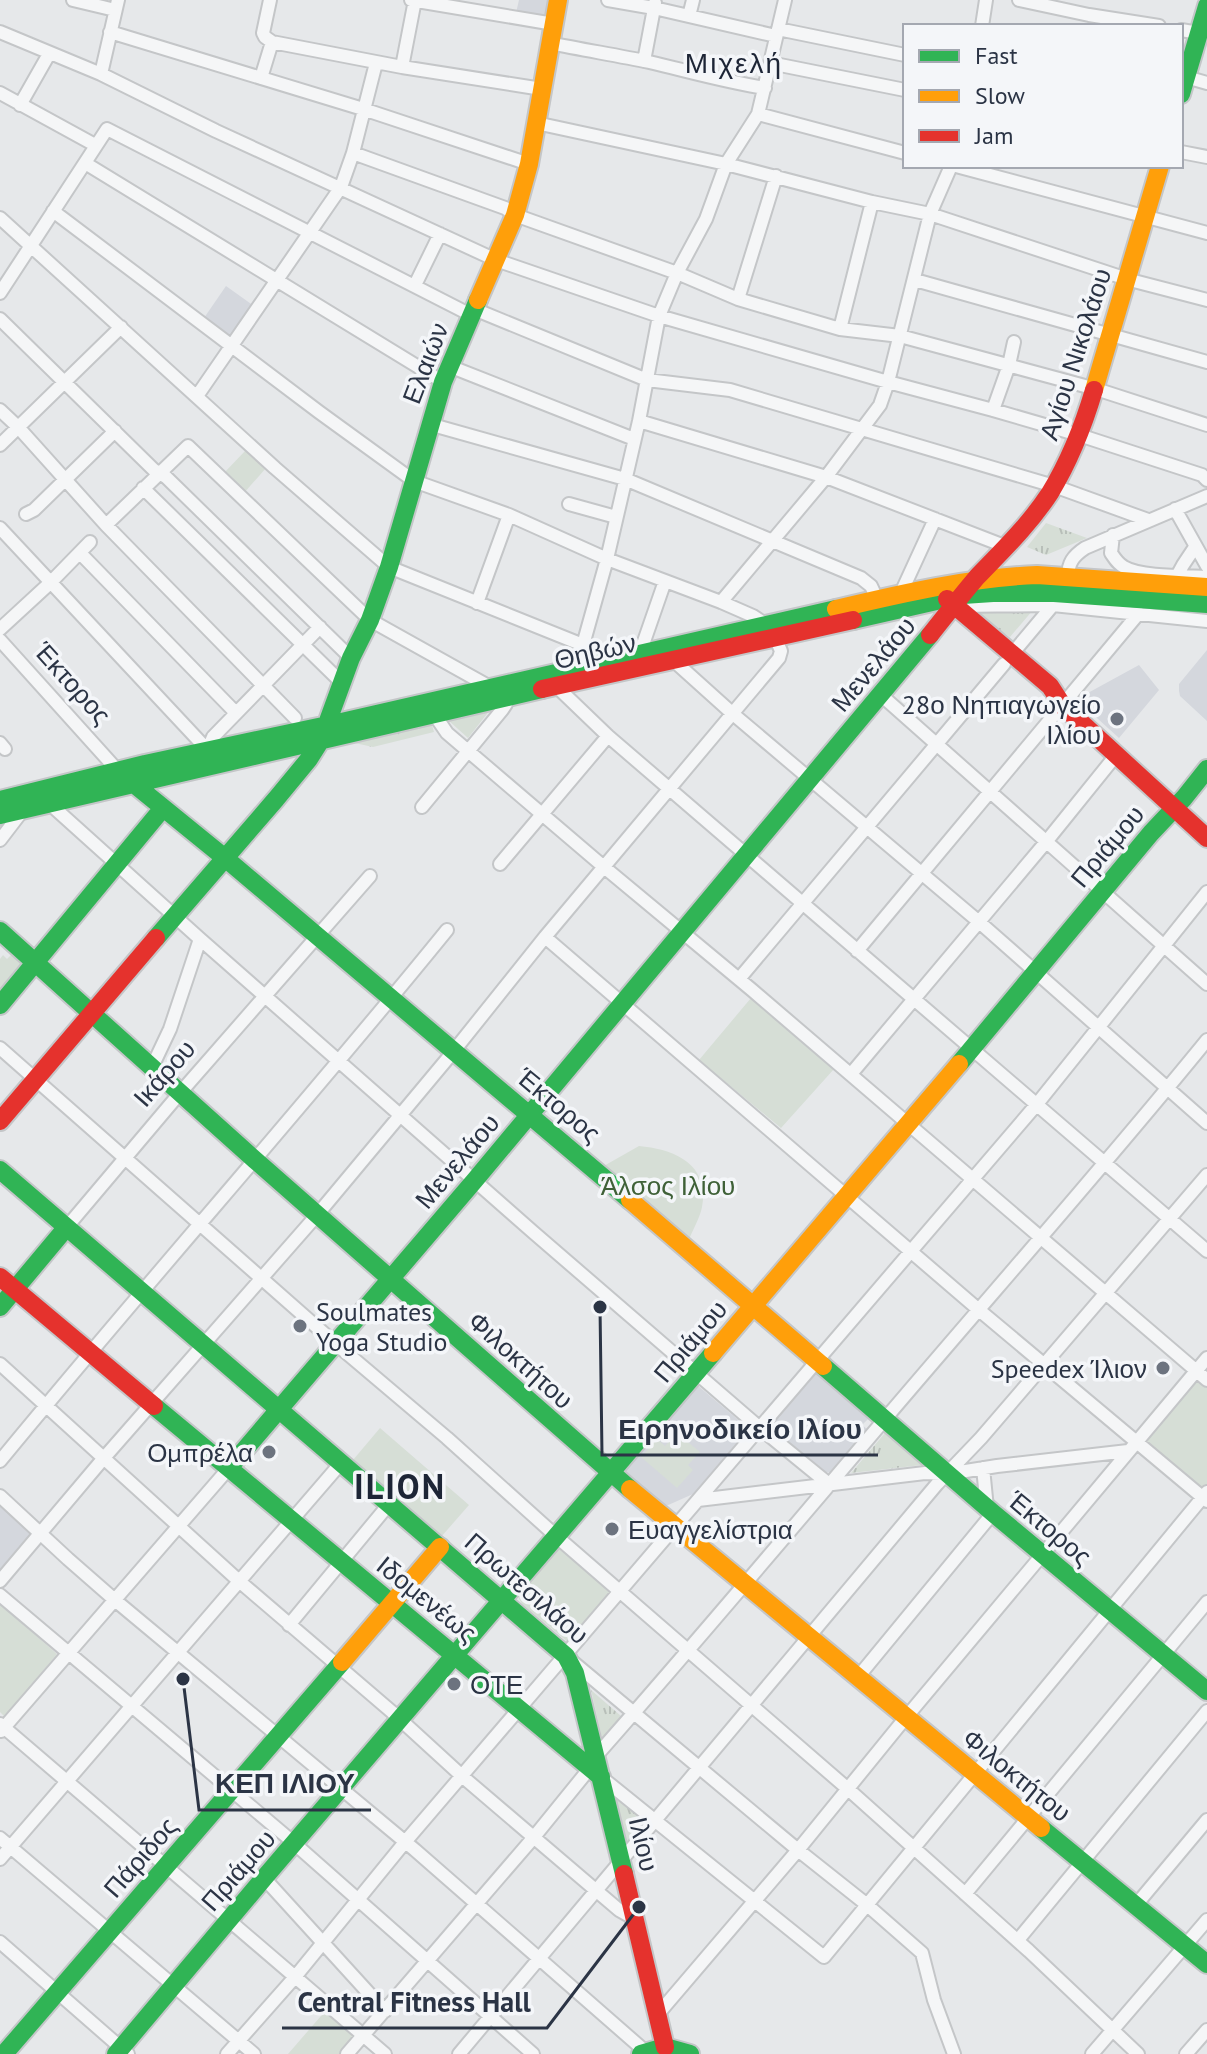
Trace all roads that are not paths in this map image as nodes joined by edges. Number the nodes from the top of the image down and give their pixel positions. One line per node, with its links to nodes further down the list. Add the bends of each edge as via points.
1 (73, 0): 12 (street)
2 (270, 0): 23 (street)
3 (414, 0): 16 (street); 30 (street)
4 (558, 0): 16 (street, Ελαιών)
5 (608, 0): 11 (street)
6 (693, 0): 15 (street)
7 (785, 0): 22 (street)
8 (986, 0): 17 (street)
9 (1019, 0): 14 (street)
10 (1092, 0): 14 (street)
11 (654, 4): 15 (street); 27 (street)
12 (116, 5): 21 (street)
13 (1207, 9): 19 (street)
14 (1089, 15): 18 (street)
15 (689, 16): 22 (street)
16 (554, 24): 24 (street, Ελαιών)
17 (982, 24)
18 (1146, 24)
19 (1190, 31): 36 (street)
20 (0, 32): 25 (street)
21 (110, 32): 31 (street); 32 (street)
22 (777, 32): 26 (street); 29 (street)
23 (267, 38): 28 (street); 32 (street)
24 (550, 47): 27 (street); 33 (street, via 720,85); 37 (street, Ελαιών)
25 (49, 54): 31 (street); 40 (street)
26 (903, 55)
27 (644, 61): 33 (street)
28 (376, 63): 30 (street); 41 (street)
29 (770, 63): 35 (street); 38 (street)
30 (402, 67): 37 (street)
31 (101, 74): 56 (street)
32 (261, 78): 41 (street)
33 (734, 83): 35 (street)
34 (1207, 83): 36 (street)
35 (765, 88): 42 (street)
36 (1183, 88)
37 (542, 89): 43 (street, Ελαιών)
38 (903, 90)
39 (0, 93): 40 (street)
40 (20, 105): 44 (street)
41 (363, 109): 47 (street); 50 (street)
42 (758, 114): 45 (street); 51 (street)
43 (536, 123): 50 (street, Ελαιών); 51 (street)
44 (95, 145): 49 (street); 63 (street, via 107,129 112,131)
45 (903, 152)
46 (1183, 152): 48 (street)
47 (353, 153): 56 (street); 60 (street)
48 (1207, 157)
49 (85, 163): 58 (street); 71 (street)
50 (529, 164): 60 (street, Ελαιών)
51 (726, 164): 55 (street); 68 (street, via 706,219)
52 (953, 168): 59 (street)
53 (962, 168): 61 (street)
54 (1159, 168): 61 (street, Αγίου Νικολάου)
55 (776, 176): 57 (street); 74 (street)
56 (341, 187): 63 (street); 65 (street)
57 (872, 202): 59 (street); 80 (street)
58 (53, 211): 66 (street); 84 (street)
59 (930, 214): 69 (street); 70 (street)
60 (515, 215): 67 (street, Ελαιών); 68 (street)
61 (1145, 216): 64 (street); 69 (street, Αγίου Νικολάου)
62 (0, 218): 66 (street)
63 (310, 232): 71 (street); 72 (street)
64 (1207, 233)
65 (440, 234): 67 (street); 72 (street)
66 (31, 246): 73 (street); 79 (street)
67 (496, 260): 76 (street, Ελαιών); 77 (street)
68 (677, 273): 74 (street); 77 (street)
69 (1127, 279): 75 (street); 81 (street, Αγίου Νικολάου)
70 (915, 280): 81 (street); 82 (street)
71 (277, 281): 84 (street); 87 (street)
72 (415, 285): 76 (street)
73 (0, 293)
74 (738, 299): 80 (street)
75 (1207, 300)
76 (473, 312): 87 (street, Ελαιών); 88 (street)
77 (659, 316): 88 (street); 90 (street)
78 (0, 319): 89 (street)
79 (121, 327): 89 (street); 92 (street)
80 (840, 329): 82 (street)
81 (1111, 333): 85 (street); 91 (street, Αγίου Νικολάου)
82 (900, 336): 86 (street); 90 (street)
83 (1014, 342): 86 (street)
84 (232, 346): 92 (street); 109 (street)
85 (1207, 362)
86 (1009, 365): 91 (street); 94 (street)
87 (446, 374): 96 (street, Ελαιών); 102 (street)
88 (647, 380): 95 (street); 99 (street, via 730,390)
89 (65, 382): 98 (street); 100 (street)
90 (888, 382): 94 (street); 99 (street, via 880,405)
91 (1095, 389): 97 (street); 101 (street, Αγίου Νικολάου)
92 (197, 396): 130 (street)
93 (0, 410): 98 (street)
94 (993, 410): 101 (street)
95 (639, 421): 102 (street); 105 (street)
96 (429, 424): 106 (street); 109 (street, Ελαιών)
97 (1207, 425)
98 (18, 427): 103 (street); 107 (street)
99 (862, 429): 105 (street); 110 (street)
100 (115, 431): 104 (street); 107 (street)
101 (1079, 435): 108 (street); 110 (street, Αγίου Νικολάου)
102 (634, 439): 106 (street)
103 (0, 445)
104 (159, 473): 111 (street); 147 (street, via 188,446); 149 (street)
105 (826, 477): 118 (street); 123 (street)
106 (625, 479): 117 (street); 123 (street)
107 (65, 480): 115 (street); 120 (street)
108 (1207, 480)
109 (414, 481): 116 (street); 130 (street, Ελαιών)
110 (1054, 486): 119 (street); 125 (street, Αγίου Νικολάου)
111 (143, 488): 120 (street); 153 (street)
112 (1207, 496): 114 (street)
113 (569, 504): 117 (street)
114 (1175, 509): 119 (street); 126 (street)
115 (26, 514)
116 (509, 515): 128 (street); 143 (street)
117 (616, 517): 128 (street)
118 (935, 519): 125 (street); 139 (street)
119 (1148, 520): 122 (street)
120 (106, 525): 161 (street)
121 (0, 528): 137 (street)
122 (1113, 535): 132 (street, via 1111,553 1125,568); 133 (street, via 1075,555)
123 (772, 541): 140 (street, via 861,578); 142 (street)
124 (90, 542): 127 (street)
125 (1007, 547): 131 (street, via 1011,564); 135 (street, Αγίου Νικολάου)
126 (1195, 547): 129 (street); 132 (street)
127 (80, 553): 137 (street); 166 (street)
128 (607, 559): 136 (street); 154 (street)
129 (1207, 566)
130 (389, 567): 143 (street); 147 (street, Ελαιών)
131 (1037, 575): 133 (street); 135 (street)
132 (1177, 576): 134 (street)
133 (1068, 577): 138 (street)
134 (1207, 577)
135 (976, 579): 141 (street, Αγίου Νικολάου)
136 (665, 581): 142 (street); 155 (street)
137 (50, 583): 150 (street); 175 (street)
138 (1207, 587)
139 (901, 593): 140 (street, Θηβών); 141 (street, Θηβών)
140 (877, 599): 151 (street, Θηβών)
141 (948, 600): 144 (street, Θηβών, via 1015,592); 145 (street); 151 (street, Θηβών); 157 (street); 164 (street, Μενελάου)
142 (721, 602): 151 (street, via 753,616)
143 (477, 603): 154 (street)
144 (1207, 604)
145 (1053, 605): 146 (street); 157 (street)
146 (1139, 613): 148 (street); 165 (street)
147 (370, 620): 156 (street, Ελαιών); 163 (street)
148 (1207, 621)
149 (320, 627): 153 (street); 156 (street)
150 (0, 629)
151 (770, 631): 155 (street, Θηβών); 158 (street, Θηβών); 169 (street, via 781,651 779,658)
152 (0, 640): 179 (street, Έκτορος)
153 (303, 644): 160 (street); 161 (street)
154 (583, 645): 159 (street)
155 (640, 653): 159 (street, Θηβών)
156 (351, 658): 160 (street, Ελαιών)
157 (1008, 659): 165 (street, via 1050,686); 173 (street)
158 (673, 660): 162 (street, Θηβών); 169 (street)
159 (587, 665): 163 (street, Θηβών)
160 (341, 682): 167 (street, via 349,703); 171 (street, Ελαιών)
161 (263, 686): 166 (street); 170 (street)
162 (556, 686): 163 (street, Θηβών); 172 (street)
163 (497, 692): 167 (street, Θηβών); 168 (street, Θηβών); 176 (street, via 504,708)
164 (881, 695): 173 (street); 181 (street, Μενελάου)
165 (1063, 706): 177 (street); 184 (street)
166 (236, 713): 175 (street)
167 (378, 713): 171 (street, Θηβών)
168 (434, 714): 171 (street, Θηβών); 176 (street)
169 (733, 714): 181 (street); 183 (street)
170 (295, 718)
171 (324, 733): 174 (street, Θηβών); 175 (street, Θηβών); 180 (street, Ελαιών)
172 (608, 736): 183 (street); 191 (street)
173 (937, 744): 184 (street); 193 (street)
174 (279, 750): 180 (street, via 298,762); 182 (street, Θηβών)
175 (207, 751): 179 (street, Θηβών)
176 (468, 751): 187 (street); 191 (street)
177 (1117, 754): 188 (street); 196 (street)
178 (1207, 769): 188 (street, Πριάμου)
179 (118, 771): 182 (street, Έκτορος); 185 (street, Θηβών)
180 (294, 777): 198 (street, Ελαιών)
181 (810, 779): 193 (street); 197 (street, Μενελάου)
182 (134, 784): 186 (street, Θηβών); 190 (street, Έκτορος)
183 (671, 789): 197 (street); 201 (street)
184 (989, 792): 196 (street); 202 (street)
185 (0, 799)
186 (50, 804): 189 (street, Θηβών); 200 (street)
187 (422, 807)
188 (1174, 808): 194 (street); 204 (street, Πριάμου)
189 (23, 810): 192 (street, Θηβών); 195 (street)
190 (159, 812): 198 (street, Έκτορος); 200 (street)
191 (542, 814): 199 (street); 201 (street)
192 (0, 815)
193 (867, 828): 202 (street); 206 (street)
194 (1207, 838)
195 (0, 840)
196 (1046, 842): 204 (street); 208 (street)
197 (747, 855): 206 (street); 211 (street, Μενελάου)
198 (221, 862): 207 (street, Ελαιών); 212 (street, Έκτορος)
199 (500, 864)
200 (117, 865): 207 (street); 217 (street)
201 (604, 867): 211 (street); 213 (street)
202 (920, 873): 208 (street); 216 (street)
203 (370, 876): 212 (street, Ικάρου)
204 (1103, 892): 215 (street); 218 (street, Πριάμου)
205 (1207, 892): 215 (street)
206 (803, 904): 216 (street); 219 (street)
207 (175, 917): 214 (street); 226 (street, Ελαιών)
208 (978, 921): 218 (street); 223 (street)
209 (447, 930): 222 (street)
210 (0, 931): 217 (street, Φιλοκτήτου)
211 (682, 933): 219 (street); 224 (street, Μενελάου)
212 (317, 936): 221 (street, Ικάρου); 222 (street, Έκτορος)
213 (545, 937): 224 (street); 231 (street)
214 (200, 939): 221 (street); 233 (street)
215 (1163, 946): 220 (street); 227 (street)
216 (857, 951): 223 (street)
217 (36, 964): 225 (street); 226 (street, Φιλοκτήτου)
218 (1036, 972): 227 (street); 230 (street, Πριάμου)
219 (739, 979): 234 (street)
220 (1207, 984)
221 (265, 996): 232 (street); 237 (street, Ικάρου)
222 (391, 999): 231 (street, Έκτορος); 232 (street)
223 (914, 999): 230 (street); 234 (street)
224 (623, 1003): 240 (street, Μενελάου); 251 (street)
225 (0, 1005)
226 (91, 1013): 233 (street, Φιλοκτήτου); 235 (street, Ελαιών)
227 (1099, 1028): 236 (street); 238 (street)
228 (1207, 1040): 236 (street)
229 (0, 1048): 235 (street)
230 (972, 1049): 238 (street); 243 (street, Πριάμου)
231 (453, 1052): 239 (street); 240 (street, Έκτορος)
232 (339, 1062): 239 (street); 245 (street)
233 (152, 1067): 237 (street, Φιλοκτήτου)
234 (851, 1074): 243 (street)
235 (36, 1078): 241 (street, Ελαιών); 244 (street)
236 (1168, 1088): 242 (street); 246 (street)
237 (180, 1093): 244 (street, Ικάρου); 245 (street, Φιλοκτήτου)
238 (1037, 1104): 246 (street); 249 (street)
239 (400, 1114): 250 (street); 252 (street)
240 (530, 1115): 250 (street, Μενελάου); 264 (street, Έκτορος)
241 (0, 1121)
242 (1207, 1123)
243 (909, 1124): 249 (street); 251 (street, Πριάμου)
244 (125, 1158): 254 (street); 255 (street, Ικάρου)
245 (255, 1160): 252 (street, Φιλοκτήτου); 254 (street)
246 (1105, 1162): 253 (street); 256 (street)
247 (0, 1170): 255 (street, Πρωτεσιλάου)
248 (1207, 1175): 253 (street)
249 (973, 1179): 256 (street); 258 (street)
250 (475, 1180): 260 (street, Μενελάου); 275 (street)
251 (847, 1195): 258 (street); 264 (street, Πριάμου)
252 (317, 1215): 259 (street); 260 (street, Φιλοκτήτου)
253 (1169, 1218): 257 (street); 263 (street)
254 (200, 1224): 259 (street); 262 (street)
255 (66, 1228): 261 (street, Ικάρου); 262 (street, Πρωτεσιλάου)
256 (1041, 1239): 263 (street); 266 (street)
257 (1207, 1251)
258 (911, 1252): 266 (street); 271 (street)
259 (262, 1279): 267 (street); 268 (street)
260 (390, 1279): 267 (street, Μενελάου); 288 (street, Φιλοκτήτου)
261 (7, 1283): 265 (street, Ικάρου); 269 (street, Ιδομενέως)
262 (141, 1292): 268 (street, Πρωτεσιλάου); 269 (street)
263 (1105, 1292): 273 (street); 274 (street)
264 (753, 1306): 271 (street, Έκτορος); 275 (street, Πριάμου)
265 (0, 1307)
266 (979, 1310): 273 (street); 280 (street)
267 (336, 1344): 279 (street, Μενελάου); 300 (street)
268 (204, 1346): 277 (street); 279 (street, Πρωτεσιλάου)
269 (90, 1352): 277 (street, Ιδομενέως); 278 (street)
270 (1207, 1358): 274 (street)
271 (817, 1361): 280 (street, Έκτορος); 281 (street)
272 (0, 1364): 278 (street)
273 (1044, 1365): 282 (street); 289 (street)
274 (1197, 1371): 276 (street); 282 (street)
275 (697, 1373): 281 (street); 288 (street, Πριάμου)
276 (1207, 1380)
277 (152, 1404): 283 (street); 286 (street, Ιδομενέως)
278 (46, 1406): 283 (street); 284 (street)
279 (279, 1410): 285 (street, Πρωτεσιλάου); 286 (street, Μενελάου)
280 (884, 1420): 289 (street, Έκτορος); 290 (street)
281 (760, 1428): 290 (street); 293 (street)
282 (1132, 1447): 287 (street); 292 (street); 302 (street)
283 (103, 1459): 298 (street); 299 (street)
284 (0, 1461)
285 (341, 1463): 294 (street, Πρωτεσιλάου); 296 (street)
286 (229, 1468): 296 (street, Ιδομενέως); 298 (street, Μενελάου)
287 (983, 1468): 289 (street); 295 (street)
288 (611, 1473): 297 (street, Φιλοκτήτου); 300 (street, Πριάμου)
289 (947, 1474): 290 (street); 295 (street, Έκτορος); 315 (street)
290 (830, 1485): 293 (street); 306 (street)
291 (0, 1496): 299 (street)
292 (1205, 1496): 313 (street)
293 (698, 1500): 297 (street)
294 (390, 1503): 301 (street, Πρωτεσιλάου); 303 (street)
295 (990, 1511): 302 (street, Έκτορος); 323 (street)
296 (291, 1520): 303 (street, Ιδομενέως); 305 (street)
297 (675, 1526): 306 (street, Φιλοκτήτου); 307 (street)
298 (179, 1527): 305 (street); 310 (street, Μενελάου)
299 (41, 1533): 304 (street); 310 (street)
300 (556, 1536): 307 (street); 309 (street, Πριάμου)
301 (440, 1547): 309 (street, Πρωτεσιλάου); 312 (street, Πάριδος)
302 (1042, 1555): 313 (street, Έκτορος); 330 (street)
303 (341, 1561): 312 (street, Ιδομενέως); 314 (street)
304 (0, 1581)
305 (239, 1581): 314 (street); 317 (street)
306 (746, 1585): 315 (street, Φιλοκτήτου); 316 (street)
307 (620, 1591): 316 (street); 321 (street)
308 (0, 1595): 318 (street)
309 (502, 1600): 319 (street, Πριάμου); 321 (street, Πρωτεσιλάου)
310 (116, 1601): 317 (street); 318 (street, Μενελάου)
311 (1207, 1602): 320 (street)
312 (391, 1604): 319 (street, Ιδομενέως); 322 (street, Πάριδος)
313 (1109, 1610): 320 (street, Έκτορος); 336 (street)
314 (289, 1625): 322 (street)
315 (809, 1637): 323 (street, Φιλοκτήτου); 325 (street)
316 (688, 1651): 325 (street); 329 (street)
317 (176, 1652): 326 (street); 333 (street)
318 (69, 1654): 326 (street); 332 (street, Μενελάου)
319 (455, 1655): 327 (street, Ιδομενέως); 331 (street, Πριάμου)
320 (1163, 1655): 324 (street, Έκτορος); 342 (street)
321 (566, 1656): 327 (street); 329 (street, Πρωτεσιλάου); 334 (street, Ιλίου, via 575,1673)
322 (338, 1667): 331 (street); 333 (street, Πάριδος)
323 (858, 1677): 330 (street, Φιλοκτήτου)
324 (1207, 1691)
325 (751, 1706): 335 (street); 340 (street)
326 (131, 1707): 338 (street); 341 (street)
327 (519, 1709): 334 (street, Ιδομενέως); 337 (street)
328 (1207, 1711): 353 (street)
329 (633, 1714): 334 (street); 335 (street, Πρωτεσιλάου)
330 (906, 1717): 336 (street, Φιλοκτήτου); 340 (street)
331 (401, 1720): 337 (street); 339 (street, Πριάμου)
332 (1, 1728): 338 (street)
333 (278, 1737): 339 (street); 341 (street, Πάριδος)
334 (596, 1767): 344 (street, Ιδομενέως); 345 (street); 352 (street, Ιλίου)
335 (700, 1768): 344 (street); 350 (street, Πρωτεσιλάου)
336 (974, 1773): 342 (street, Φιλοκτήτου); 349 (street)
337 (463, 1777): 345 (street); 347 (street)
338 (67, 1783): 346 (street); 354 (street)
339 (342, 1789): 347 (street); 348 (street, Πριάμου)
340 (848, 1789): 349 (street); 350 (street)
341 (232, 1790): 348 (street); 354 (street, Πάριδος)
342 (1029, 1818): 353 (street, Φιλοκτήτου); 357 (street)
343 (1207, 1820): 362 (street)
344 (655, 1821): 352 (street); 359 (street, Ιδομενέως)
345 (534, 1837): 356 (street); 361 (street)
346 (5, 1842): 351 (street); 366 (street)
347 (405, 1842): 358 (street); 361 (street)
348 (295, 1844): 355 (street, Πριάμου); 358 (street)
349 (913, 1848): 357 (street); 360 (street)
350 (798, 1850): 359 (street); 360 (street, Πρωτεσιλάου)
351 (0, 1859)
352 (621, 1860): 356 (street); 363 (street, Ιλίου)
353 (1083, 1862): 362 (street, Φιλοκτήτου); 367 (street)
354 (167, 1867): 364 (street); 366 (street, Πάριδος)
355 (264, 1878): 364 (street, Πριάμου); 369 (street)
356 (597, 1891): 363 (street); 371 (street)
357 (965, 1894): 367 (street)
358 (359, 1899): 369 (street); 372 (street)
359 (754, 1901): 360 (street, Ιδομενέως, via 824,1957); 378 (street)
360 (866, 1904): 395 (street, Πρωτεσιλάου, via 922,1953)
361 (476, 1905): 371 (street); 372 (street)
362 (1136, 1905): 370 (street, Φιλοκτήτου)
363 (635, 1919): 378 (street, Ιλίου)
364 (229, 1920): 374 (street); 375 (street, Πριάμου)
365 (1207, 1920): 370 (street)
366 (109, 1932): 375 (street); 376 (street, Πάριδος)
367 (1018, 1940): 380 (street)
368 (0, 1942): 376 (street)
369 (323, 1943): 374 (street); 377 (street)
370 (1186, 1946): 373 (street, Φιλοκτήτου); 380 (street)
371 (539, 1960): 379 (street); 386 (street)
372 (428, 1961): 377 (street); 379 (street)
373 (1207, 1964)
374 (295, 1977): 382 (street); 383 (street)
375 (173, 1985): 383 (street); 385 (street, Πριάμου)
376 (58, 1992): 385 (street); 387 (street, Πάριδος)
377 (385, 2011): 382 (street)
378 (658, 2014): 384 (street, Ιλίου)
379 (491, 2017): 392 (street); 393 (street)
380 (1112, 2029): 396 (street); 397 (street)
381 (1207, 2030): 398 (street)
382 (364, 2035): 390 (street); 391 (street)
383 (239, 2041): 388 (street); 389 (street)
384 (665, 2047): 386 (street); 394 (street)
385 (122, 2052)
386 (643, 2053)
387 (4, 2054)
388 (227, 2054)
389 (254, 2054)
390 (347, 2054)
391 (385, 2054)
392 (459, 2054)
393 (533, 2054)
394 (690, 2054)
395 (954, 2054)
396 (1092, 2054)
397 (1138, 2054)
398 (1186, 2054)

